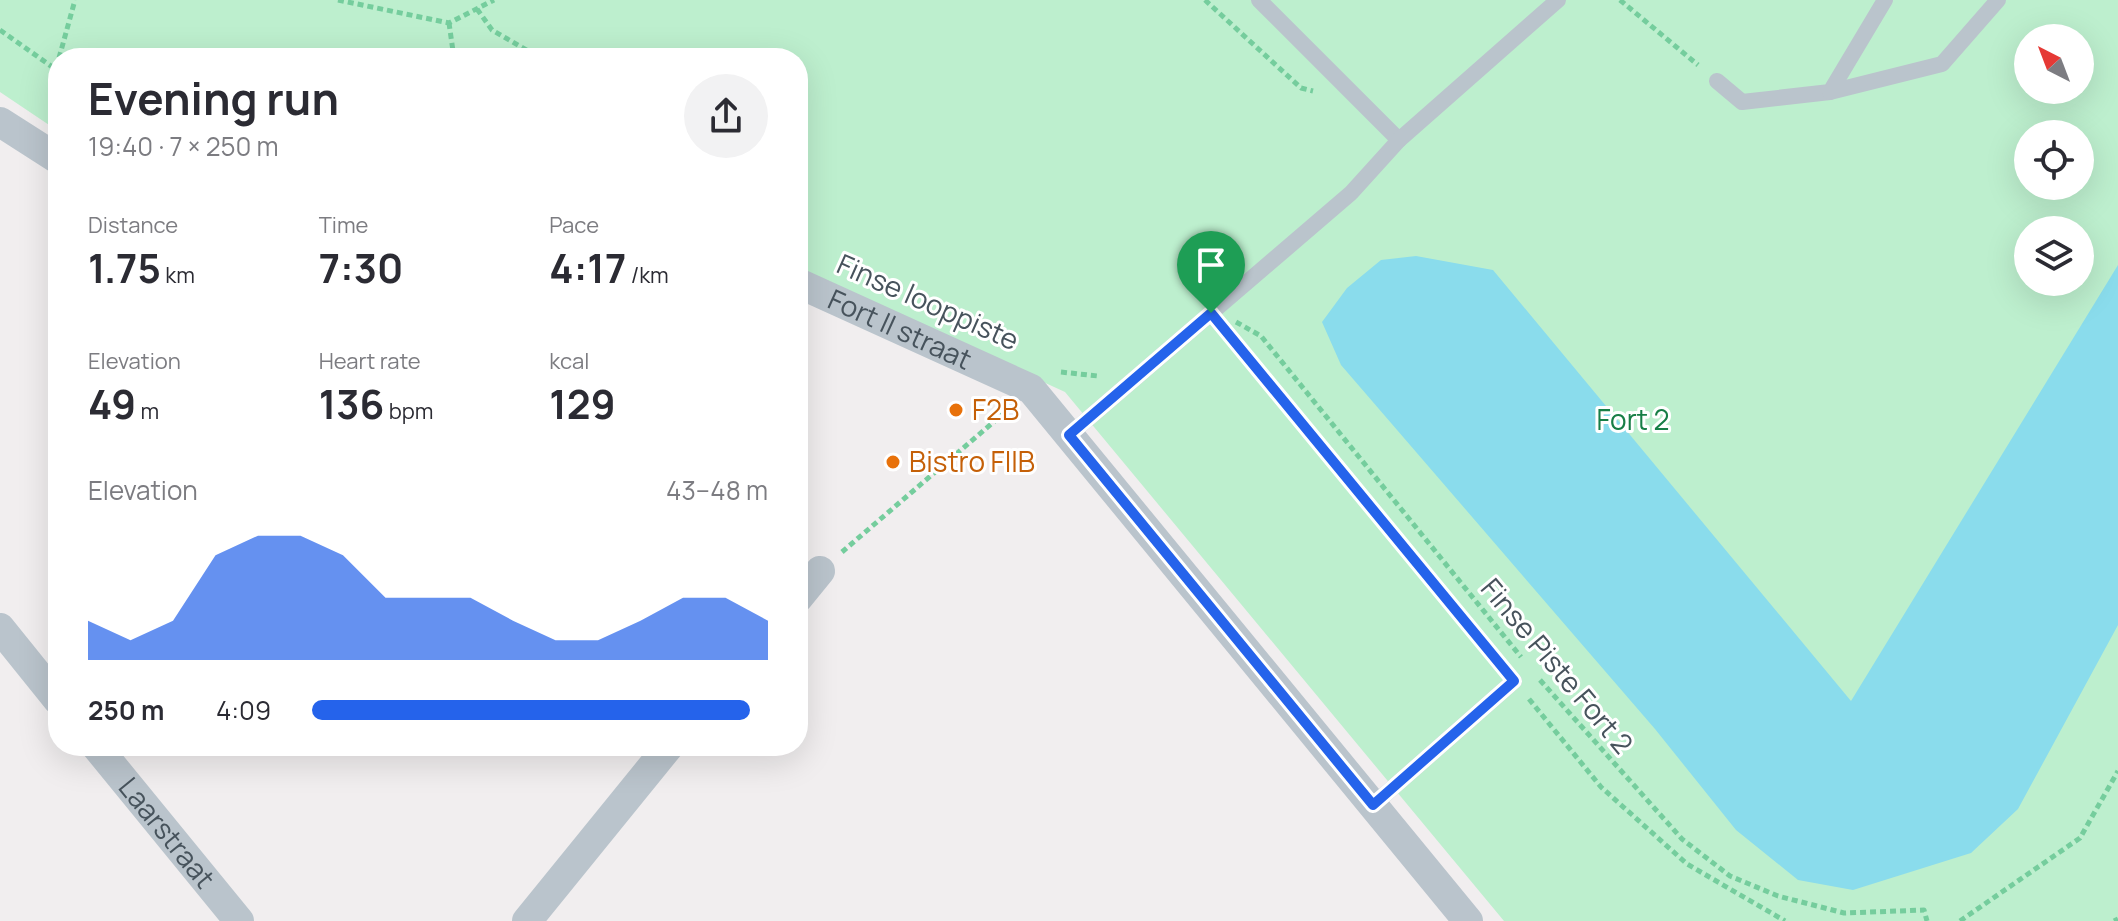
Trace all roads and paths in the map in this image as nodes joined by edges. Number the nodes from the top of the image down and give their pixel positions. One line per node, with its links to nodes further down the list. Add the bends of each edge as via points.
1 (75, 0): 12 (path)
2 (338, 0): 10 (path)
3 (494, 0): 9 (path)
4 (1259, 0): 19 (lane)
5 (1558, 0): 19 (lane)
6 (1620, 0): 16 (path)
7 (1885, 0): 17 (lane)
8 (1998, 0): 17 (lane, via 1942,64)
9 (477, 9): 10 (path); 14 (path, via 492,30)
10 (449, 23): 13 (path)
11 (0, 30): 15 (path)
12 (62, 48)
13 (453, 48)
14 (523, 48)
15 (48, 64)
16 (1717, 81): 17 (lane, via 1742,102)
17 (1830, 92)
18 (0, 122): 20 (street)
19 (1399, 140): 22 (lane, via 1351,193)
20 (48, 153)
21 (808, 287): 24 (street, Fort II straat)
22 (1215, 309): 25 (lane); 29 (path, Finse Piste Fort 2, via 1261,336); 31 (path)
23 (1103, 376): 24 (path, Finse looppiste)
24 (1039, 380): 25 (street, Fort II straat); 26 (path)
25 (1069, 435): 36 (street, Fort II straat)
26 (820, 571): 27 (street)
27 (808, 586)
28 (0, 628): 32 (street)
29 (1530, 667)
30 (1539, 678): 41 (path, Finse Piste Fort 2, via 1682,839 1730,876 1778,896 1844,913 1924,910)
31 (1514, 681): 36 (lane); 40 (path, via 1601,787 1687,864)
32 (48, 688)
33 (104, 756): 37 (street, Laarstraat)
34 (661, 756): 38 (street)
35 (2118, 771): 42 (path, via 2080,838)
36 (1373, 805): 39 (street, Fort II straat)
37 (239, 921)
38 (527, 921)
39 (1468, 921)
40 (1785, 921)
41 (1927, 921)
42 (1960, 921)

